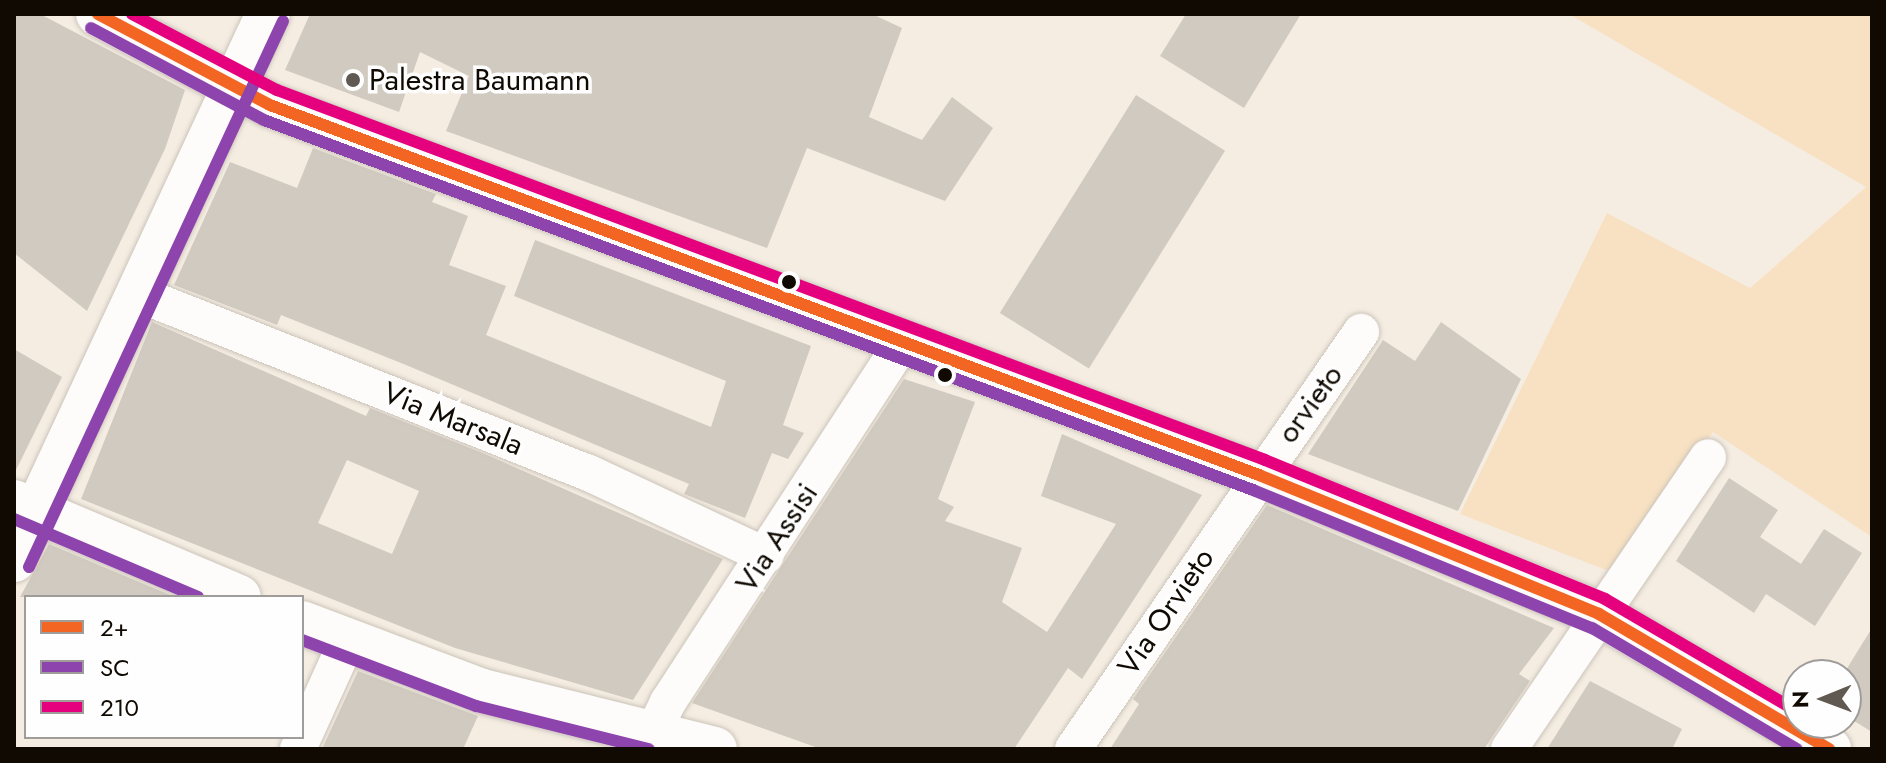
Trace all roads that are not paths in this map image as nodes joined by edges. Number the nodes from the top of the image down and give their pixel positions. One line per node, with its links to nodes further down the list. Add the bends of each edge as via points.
1 (98, 14): 3 (street)
2 (268, 14): 3 (street)
3 (234, 88): 4 (street); 6 (street)
4 (136, 293): 9 (street); 10 (street, Via Marsala, via 589,473)
5 (1361, 332): 8 (street, orvieto)
6 (901, 345): 8 (street); 10 (street, Via Assisi)
7 (1708, 457): 13 (street)
8 (1259, 475): 13 (street); 19 (street, Via Orvieto)
9 (25, 506): 11 (street); 12 (street)
10 (766, 556): 17 (street, Via Assisi)
11 (14, 560)
12 (234, 595)
13 (1599, 614): 20 (street); 21 (street)
14 (304, 624): 15 (street)
15 (347, 641): 16 (street); 17 (street, via 482,691)
16 (304, 736)
17 (649, 740): 18 (street)
18 (715, 749)
19 (1073, 749)
20 (1509, 749)
21 (1829, 749)

